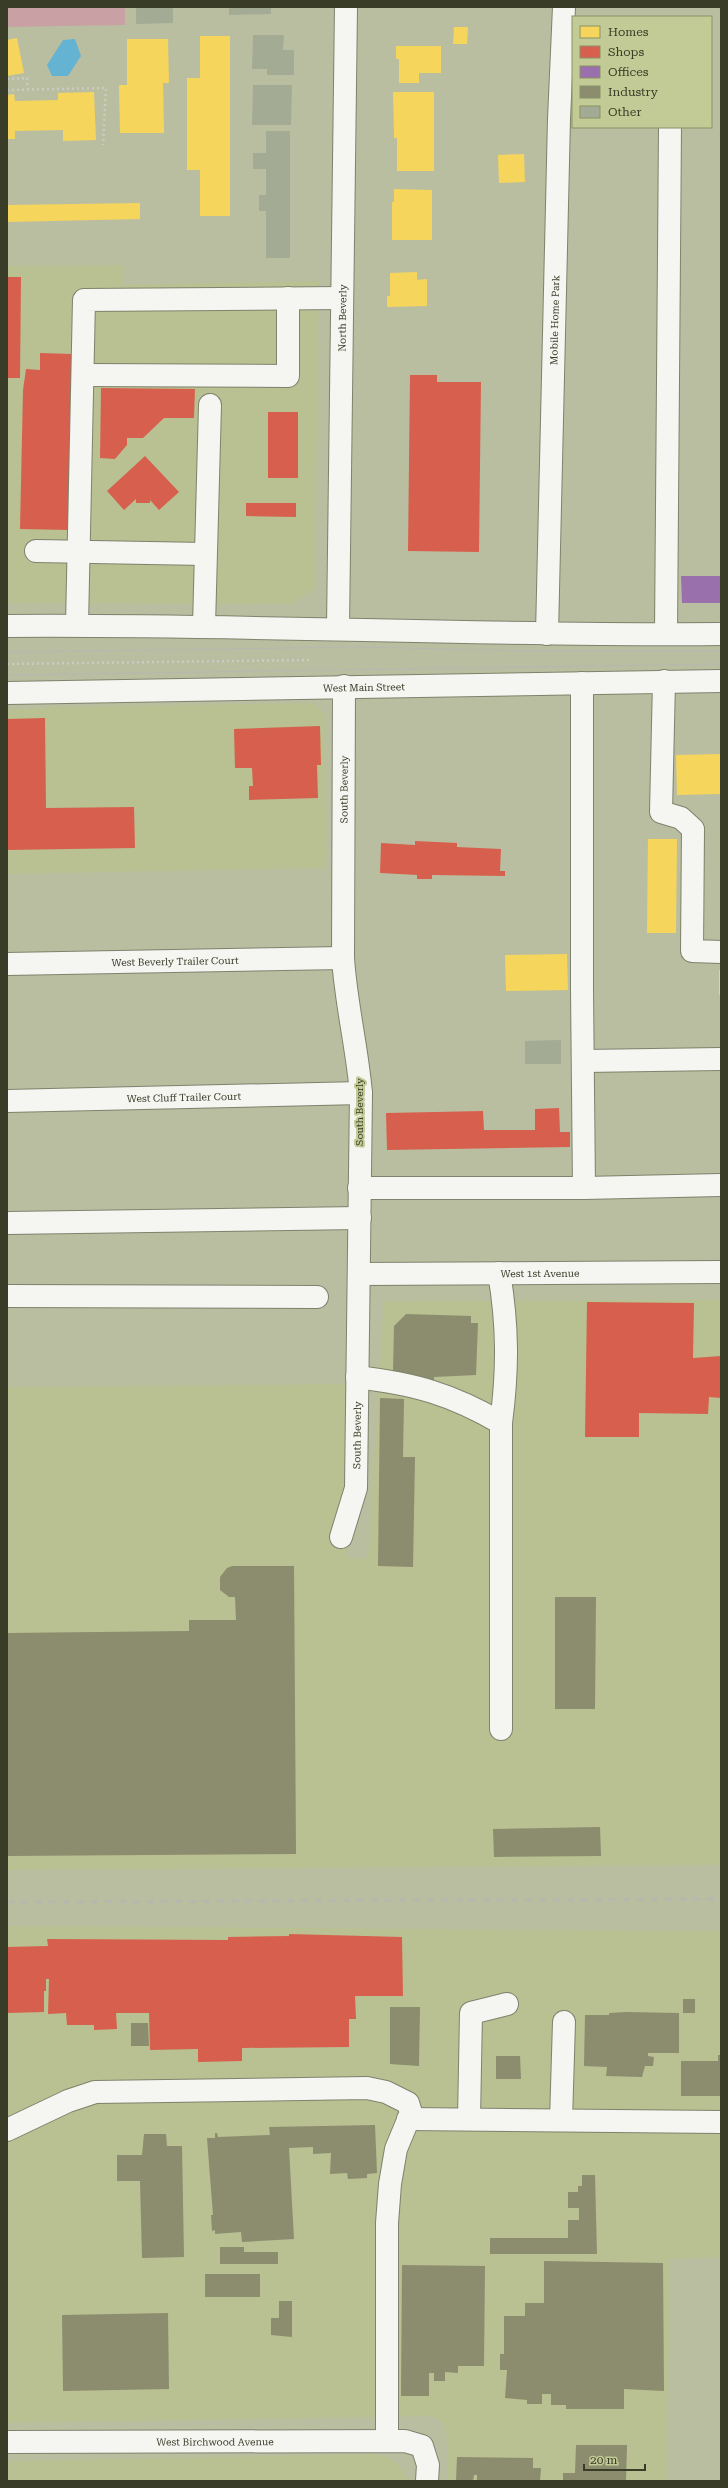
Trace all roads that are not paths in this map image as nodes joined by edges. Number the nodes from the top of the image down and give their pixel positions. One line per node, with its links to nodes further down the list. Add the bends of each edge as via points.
1 (346, 7): 6 (street, North Beverly)
2 (564, 7): 3 (street, Mobile Home Park)
3 (567, 83): 16 (street, Mobile Home Park)
4 (670, 128): 17 (street)
5 (288, 298): 6 (street); 7 (street, via 84,300); 7 (street, via 288,376)
6 (342, 298): 15 (street, North Beverly)
7 (83, 374): 10 (street)
8 (210, 405): 11 (street)
9 (36, 551): 10 (street)
10 (78, 552): 11 (street); 13 (street)
11 (206, 554): 14 (street)
12 (7, 626): 13 (street)
13 (77, 626): 14 (street)
14 (204, 626): 15 (street)
15 (338, 628): 16 (street)
16 (547, 634): 17 (street)
17 (666, 634): 18 (street)
18 (721, 634)
19 (721, 680): 20 (street, West Main Street)
20 (664, 681): 21 (street, West Main Street); 24 (street, via 661,812 681,818 694,829 692,951)
21 (582, 683): 22 (street, West Main Street); 28 (street)
22 (344, 686): 23 (street, West Main Street); 25 (street, South Beverly)
23 (7, 693)
24 (721, 952)
25 (343, 958): 26 (street, West Beverly Trailer Court); 29 (street, South Beverly, via 346,999 358,1059)
26 (7, 964)
27 (721, 1059): 28 (street)
28 (584, 1061): 33 (street)
29 (361, 1093): 30 (street, West Cluff Trailer Court); 32 (street, South Beverly)
30 (7, 1101)
31 (721, 1185): 33 (street)
32 (359, 1188): 33 (street); 34 (street, South Beverly)
33 (584, 1188)
34 (360, 1218): 35 (street); 38 (street, South Beverly)
35 (7, 1223)
36 (721, 1272): 37 (street, West 1st Avenue)
37 (500, 1273): 38 (street, West 1st Avenue); 42 (street, via 505,1308 507,1375)
38 (359, 1274): 41 (street, South Beverly)
39 (7, 1296): 40 (street)
40 (317, 1297)
41 (358, 1377): 42 (street, via 438,1392 470,1405); 43 (street, South Beverly, via 356,1488)
42 (501, 1423): 44 (street)
43 (341, 1537)
44 (501, 1729)
45 (507, 2004): 48 (street, via 471,2013)
46 (564, 2022): 49 (street)
47 (408, 2119): 48 (street); 51 (street, via 411,2113 408,2102 386,2092 367,2088 95,2092 68,2101); 52 (street, via 396,2149 387,2223)
48 (469, 2119): 49 (street)
49 (560, 2120): 50 (street)
50 (721, 2122)
51 (7, 2130)
52 (387, 2440): 53 (street, West Birchwood Avenue); 54 (street, West Birchwood Avenue, via 405,2440 422,2446 428,2465)
53 (7, 2442)
54 (427, 2481)

